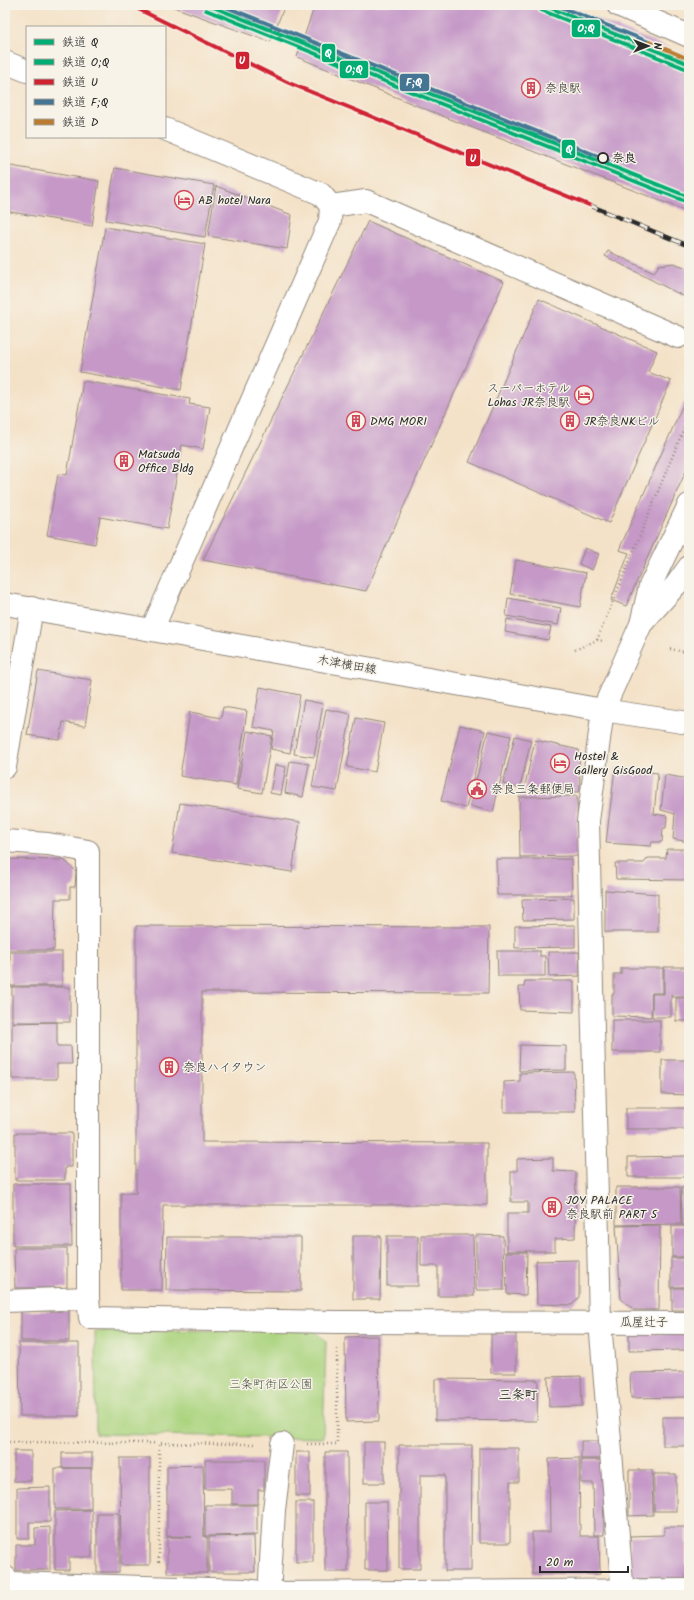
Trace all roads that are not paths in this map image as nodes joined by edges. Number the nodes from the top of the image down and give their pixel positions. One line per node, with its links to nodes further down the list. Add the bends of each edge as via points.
1 (618, 5): 2 (street)
2 (689, 36)
3 (5, 62): 4 (street)
4 (26, 71)
5 (166, 128): 6 (street, via 321,194)
6 (331, 206): 7 (street, via 366,201); 13 (street, via 330,221)
7 (678, 337)
8 (689, 505): 12 (street, via 650,586)
9 (689, 568): 12 (street)
10 (5, 604): 11 (street, 木津横田線)
11 (32, 608): 13 (street, 木津横田線); 16 (street)
12 (641, 624): 14 (street)
13 (152, 630): 14 (street, 木津横田線)
14 (603, 710): 15 (street, 木津横田線); 20 (street, via 588,821)
15 (689, 723)
16 (5, 767)
17 (5, 841): 18 (street, via 48,844 88,851)
18 (88, 1298): 19 (street); 20 (street, 瓜屋辻子, via 90,1318 338,1322)
19 (5, 1302)
20 (600, 1322): 21 (street, 瓜屋辻子); 25 (street)
21 (689, 1323)
22 (282, 1444): 26 (street, via 274,1510)
23 (5, 1577): 26 (street, via 11,1583 245,1590)
24 (689, 1590): 25 (street)
25 (623, 1592): 26 (street)
26 (269, 1594)

